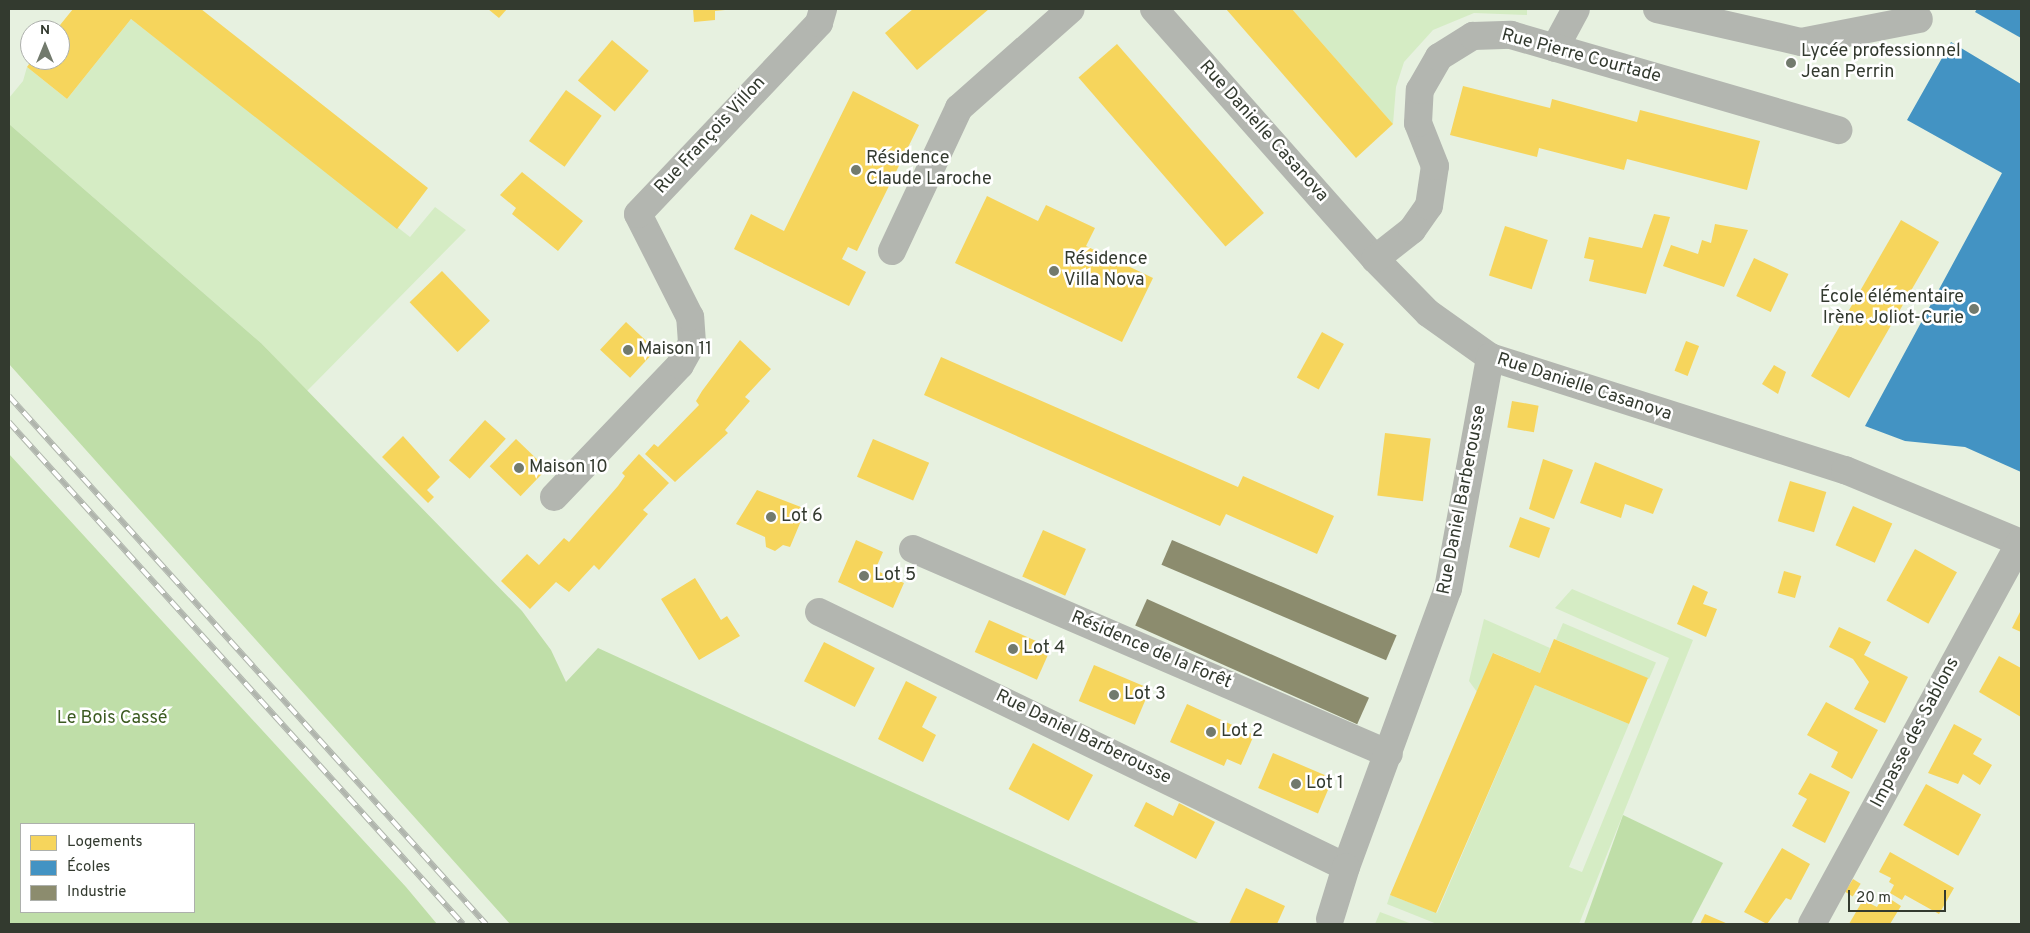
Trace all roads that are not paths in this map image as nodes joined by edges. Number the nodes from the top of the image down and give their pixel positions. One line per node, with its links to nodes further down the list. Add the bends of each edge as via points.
1 (823, 9): 12 (street, Rue François Villon, via 819,23 638,214 665,274 690,317 692,343 680,365)
2 (1071, 9): 9 (street, via 959,108)
3 (1154, 9): 10 (street, Rue Danielle Casanova)
4 (1576, 9): 7 (street)
5 (1657, 9): 6 (street, via 1800,42)
6 (1919, 19)
7 (1555, 48): 8 (street, Rue Pierre Courtade); 10 (street, Rue Pierre Courtade, via 1486,34 1458,42 1434,62 1422,84 1417,105 1418,123 1435,166 1432,196 1417,225)
8 (1839, 130)
9 (892, 251)
10 (1375, 259): 11 (street, Rue Danielle Casanova, via 1428,313)
11 (1490, 357): 13 (street, Rue Danielle Casanova, via 1845,470); 16 (street, Rue Daniel Barberousse, via 1448,589)
12 (554, 497)
13 (2020, 543): 19 (street, Impasse des Sablons)
14 (913, 550): 16 (street, Résidence de la Forêt)
15 (819, 612): 17 (street, Rue Daniel Barberousse)
16 (1389, 754): 17 (street, Rue Daniel Barberousse)
17 (1346, 867): 18 (street, Rue Daniel Barberousse)
18 (1330, 919)
19 (1812, 924)

